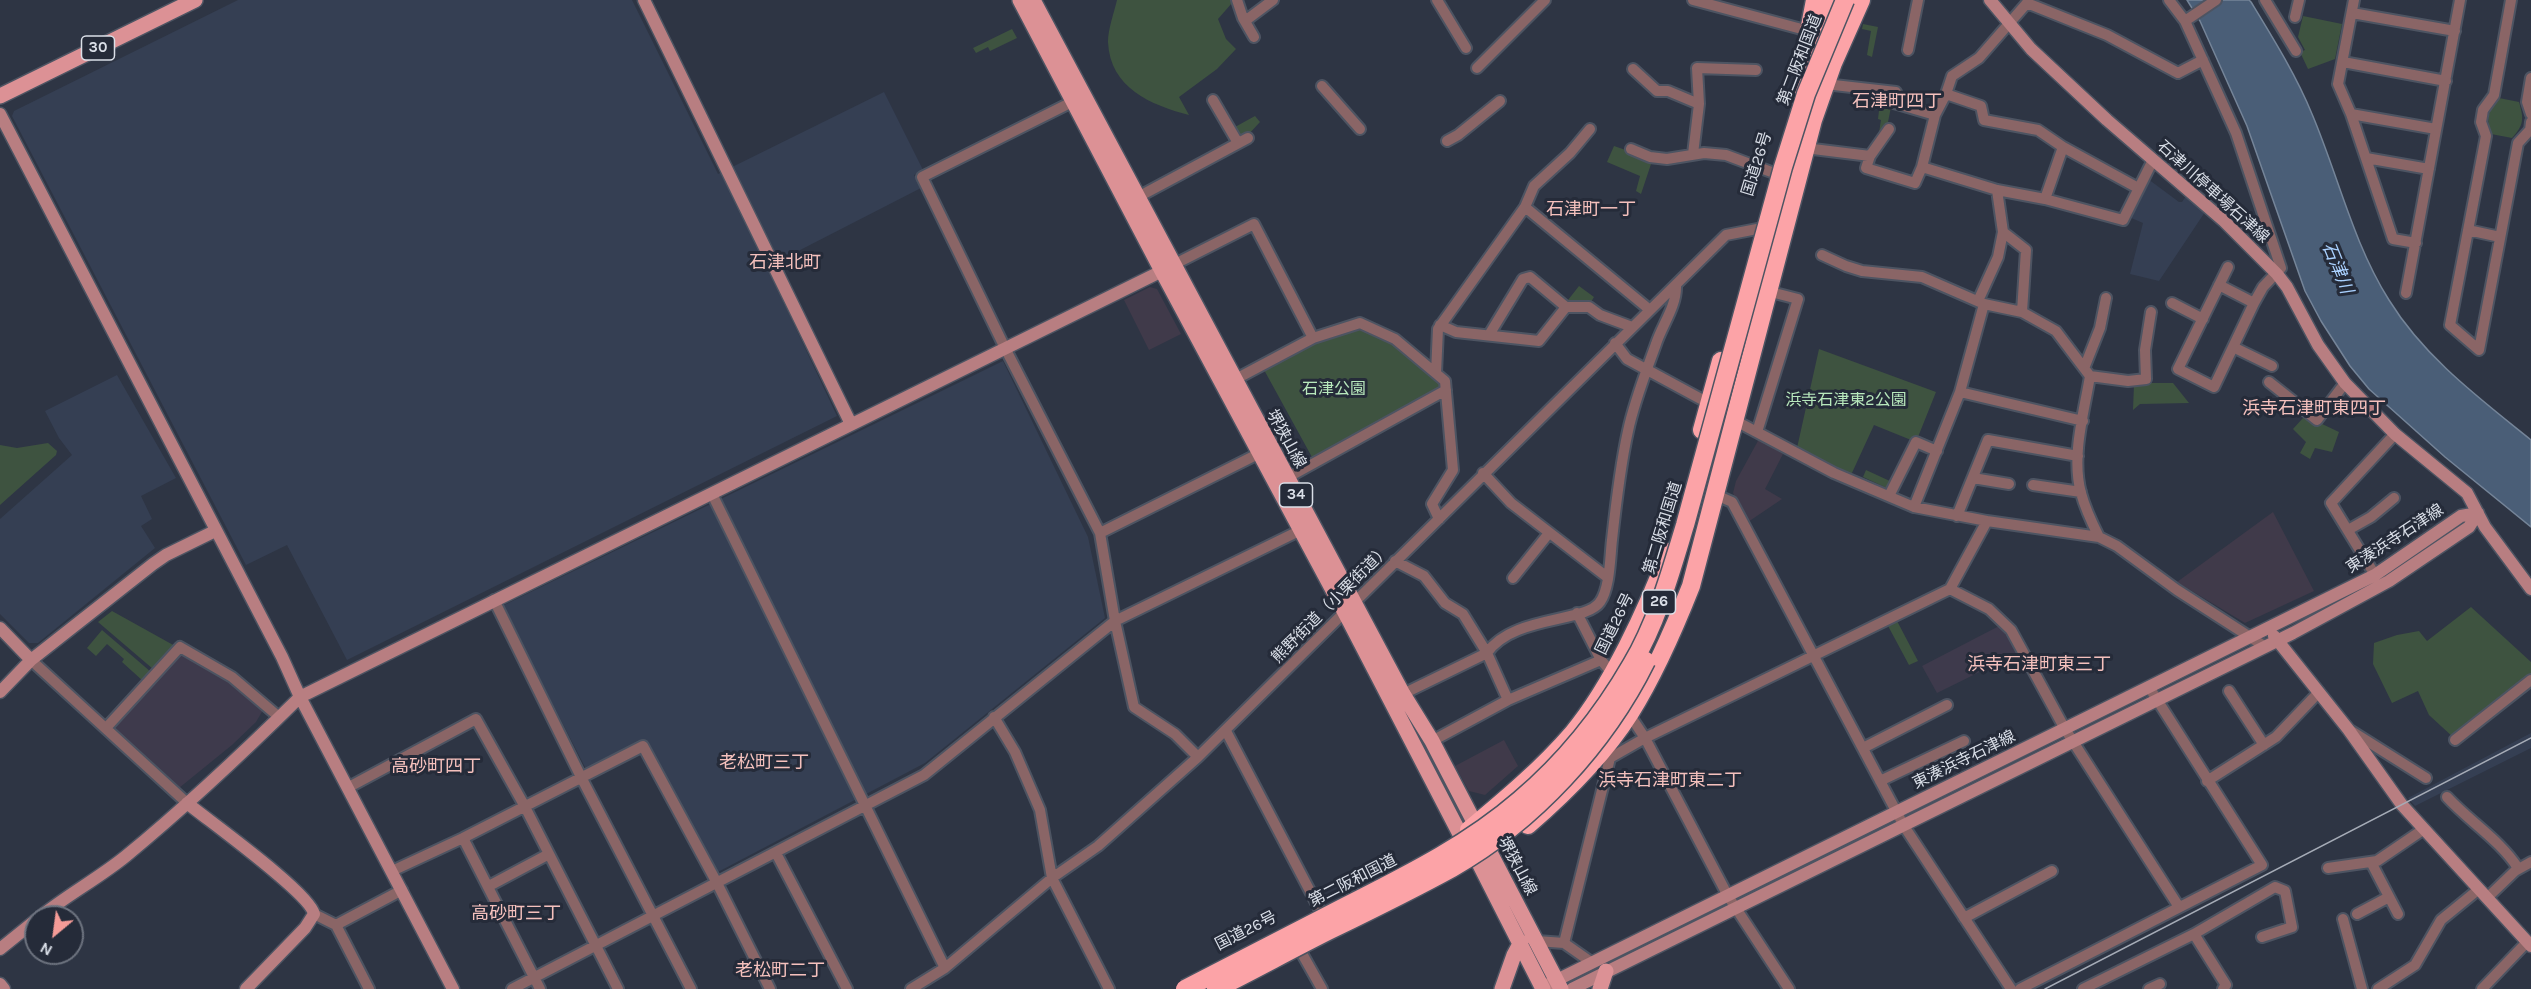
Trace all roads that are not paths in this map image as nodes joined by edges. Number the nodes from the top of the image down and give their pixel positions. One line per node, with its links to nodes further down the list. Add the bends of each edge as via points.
1 (195, 0): 25 (main road, 30)
2 (644, 0): 119 (street)
3 (1020, 0): 51 (main road, 堺狭山線 / 34)
4 (1033, 0): 75 (main road, 堺狭山線 / 34)
5 (1237, 0): 28 (street)
6 (1273, 0): 28 (street)
7 (1437, 0): 34 (street)
8 (1545, 0): 39 (street)
9 (1693, 0): 31 (street)
10 (1815, 0): 31 (highway)
11 (1833, 0): 48 (highway, 国道26号 / 26)
12 (1845, 0): 261 (highway, 第二阪和国道 / 26, bridge, via 1816,68 1790,147 1668,579 1633,663 1601,712 1580,741 1541,781 1499,818 1455,848)
13 (1856, 0): 262 (highway, 第二阪和国道 / 26, bridge, via 1810,117 1680,581 1658,639 1629,695 1553,790 1454,867)
14 (1861, 0): 44 (highway, 26)
15 (1918, 0): 35 (street)
16 (1990, 0): 30 (street, 石津川停車場石津線)
17 (2169, 0): 29 (street)
18 (2216, 0): 29 (street)
19 (2265, 0): 36 (street)
20 (2299, 0): 27 (street)
21 (2354, 0): 26 (street)
22 (2460, 0): 32 (street)
23 (2511, 0): 79 (street, via 2494,95 2483,110 2481,122 2486,136)
24 (2027, 1): 30 (street); 37 (street, via 2107,35 2178,73)
25 (177, 4): 47 (main road, 30)
26 (2352, 13): 32 (street); 38 (street)
27 (2295, 16)
28 (1245, 21): 33 (street)
29 (2185, 21): 37 (street)
30 (2008, 24): 46 (street, via 1978,58 1952,76); 69 (street, 石津川停車場石津線)
31 (1809, 31): 48 (highway)
32 (2455, 31): 43 (street)
33 (1254, 36)
34 (1466, 48)
35 (1908, 50)
36 (2296, 51)
37 (2203, 60): 86 (street, via 2236,133 2282,268)
38 (2343, 62): 43 (street); 54 (street, via 2338,84)
39 (1478, 68)
40 (1633, 69): 52 (street, via 1657,91 1668,91)
41 (1756, 70): 52 (street, via 1697,68)
42 (2531, 78): 55 (street, via 2527,102)
43 (2446, 81): 61 (street)
44 (1825, 84): 56 (street, via 1895,97); 64 (highway, 26)
45 (1322, 86): 58 (street)
46 (1946, 94): 56 (street); 63 (street, via 1981,106 1984,120 2038,130)
47 (0, 96)
48 (1798, 96): 72 (highway, 国道26号 / 26)
49 (1213, 100): 75 (street, via 1243,141)
50 (1500, 101): 62 (street)
51 (1072, 102): 85 (main road, 堺狭山線 / 34); 105 (street, via 922,177)
52 (1699, 104): 66 (street)
53 (0, 114): 142 (street)
54 (2351, 114): 61 (street); 68 (street)
55 (2531, 114)
56 (1935, 115): 70 (street)
57 (2531, 122): 81 (street, via 2530,130 2518,143)
58 (1360, 129)
59 (1590, 129): 77 (street, via 1534,186)
60 (1889, 129): 67 (street)
61 (2436, 129): 71 (street)
62 (1447, 141)
63 (2063, 147): 73 (street); 76 (street)
64 (1805, 148): 67 (street); 89 (highway, 26)
65 (1631, 149): 66 (street, via 1667,159)
66 (1693, 154): 72 (street, via 1726,155)
67 (1870, 156): 70 (street, via 1866,168 1915,183)
68 (2366, 158): 71 (street); 82 (street, via 2393,239)
69 (2153, 160): 73 (street); 86 (street, 石津川停車場石津線, via 2224,221)
70 (1923, 167): 74 (street)
71 (2429, 169): 82 (street)
72 (1774, 173): 78 (highway, 国道26号 / 26)
73 (2138, 188): 76 (street, via 2123,220)
74 (1997, 190): 76 (street); 80 (street)
75 (1138, 197): 85 (main road, 堺狭山線 / 34)
76 (2045, 199)
77 (1525, 207): 96 (street); 100 (street)
78 (1757, 229): 87 (street, 熊野街道（小栗街道）, via 1726,235); 116 (highway, 国道26号 / 26)
79 (2468, 230): 81 (street); 81 (street, via 2450,325 2480,350)
80 (2003, 232): 92 (street); 97 (street, via 2026,250)
81 (2500, 237)
82 (2416, 243): 90 (street)
83 (1822, 255): 92 (street, via 1862,271 1922,277)
84 (2228, 267): 88 (street)
85 (1167, 268): 103 (street, via 1254,224); 105 (street); 111 (main road, 堺狭山線 / 34); 123 (main road, 堺狭山線 / 34)
86 (2277, 274): 94 (street, via 2263,286); 113 (street, 石津川停車場石津線)
87 (1676, 285): 96 (street, 熊野街道（小栗街道）); 108 (street, via 1677,295)
88 (2219, 285): 94 (street); 99 (street)
89 (1767, 291): 118 (highway, 26); 120 (street, via 1798,299)
90 (2406, 293)
91 (2106, 298): 109 (street)
92 (1981, 303): 97 (street); 115 (street)
93 (2172, 303): 99 (street)
94 (2254, 303): 106 (street)
95 (1566, 307): 101 (street, via 1589,307); 102 (street, via 1539,340); 102 (street, via 1530,277 1523,279)
96 (1650, 310): 101 (street, 熊野街道（小栗街道）)
97 (2022, 312): 109 (street, via 2056,331)
98 (2151, 312): 109 (street, via 2145,350 2146,379 2128,381)
99 (2203, 319): 106 (street, via 2178,369 2214,387)
100 (1440, 325): 102 (street, via 1456,332); 110 (street)
101 (1632, 327): 104 (street, 熊野街道（小栗街道）)
102 (1489, 335)
103 (1313, 338): 110 (street, via 1359,323 1395,339); 111 (street)
104 (1615, 343): 108 (street, via 1627,359); 125 (street, 熊野街道（小栗街道）)
105 (1005, 348): 119 (street); 143 (street)
106 (2233, 348): 107 (street)
107 (2272, 366)
108 (1647, 371): 116 (street); 148 (street, via 1621,467)
109 (2088, 371): 117 (street)
110 (1436, 373): 114 (street, via 1445,381)
111 (1234, 380): 126 (main road, 堺狭山線 / 34)
112 (2269, 382): 113 (street, via 2317,420)
113 (2344, 383): 121 (street, 石津川停車場石津線)
114 (1446, 390): 126 (street); 138 (street, via 1453,470 1432,504)
115 (1960, 393): 117 (street); 122 (street)
116 (1709, 402): 118 (street); 164 (highway, 国道26号 / 26, via 1659,579)
117 (2083, 421): 124 (street)
118 (1735, 422): 120 (street); 132 (highway, 26)
119 (851, 424): 131 (street)
120 (1757, 432): 133 (street, via 1834,473)
121 (2395, 434): 136 (street, 石津川停車場石津線, via 2467,493); 141 (street, via 2331,503)
122 (1936, 451): 133 (street, via 1916,442); 135 (street)
123 (1260, 453): 140 (main road, 堺狭山線 / 34); 143 (street)
124 (2078, 456): 127 (street, via 1988,440); 130 (street)
125 (1483, 473): 138 (street, 熊野街道（小栗街道）); 144 (street)
126 (1287, 477): 153 (main road, 堺狭山線 / 34)
127 (1973, 478): 128 (street); 137 (street)
128 (2009, 484)
129 (2033, 485): 130 (street)
130 (2081, 492): 145 (street)
131 (712, 494): 152 (street); 198 (street)
132 (1716, 495): 162 (street, via 1732,502); 175 (highway, 26, via 1691,586 1670,638)
133 (1889, 496): 135 (street)
134 (2394, 498): 141 (street)
135 (1914, 507): 137 (street)
136 (2478, 513): 147 (street, 東湊浜寺石津線, via 2461,516); 151 (street, 石津川停車場石津線); 159 (street, 東湊浜寺石津線, via 2469,526 2389,581)
137 (1957, 516): 139 (street)
138 (1438, 519): 146 (street, 熊野街道（小栗街道）)
139 (1986, 521): 145 (street); 150 (street)
140 (1301, 530): 153 (main road, 堺狭山線 / 34); 155 (street)
141 (2348, 530): 147 (street)
142 (215, 531): 163 (street, via 166,555); 171 (street)
143 (1100, 533): 155 (street)
144 (1549, 533): 148 (street); 149 (street)
145 (2099, 537): 158 (street)
146 (1395, 561): 153 (street, 熊野街道（小栗街道）); 161 (street, via 1424,576 1446,603 1463,614)
147 (2375, 575): 157 (street, 東湊浜寺石津線)
148 (1607, 577): 154 (street, via 1601,601 1593,609)
149 (1513, 578)
150 (1950, 589): 162 (street); 181 (street, via 1989,609 2011,630)
151 (2531, 589)
152 (494, 600): 171 (street); 190 (street)
153 (1349, 607): 170 (main road, 堺狭山線 / 34); 180 (street, 熊野街道（小栗街道）); 202 (main road, 堺狭山線 / 34)
154 (1577, 613): 161 (street, via 1526,626 1493,644); 164 (street)
155 (1115, 621): 177 (street); 189 (street, via 1134,706 1175,734)
156 (0, 628): 163 (street)
157 (2267, 628): 158 (street, 東湊浜寺石津線); 159 (street)
158 (2249, 638): 160 (street); 166 (street, 東湊浜寺石津線)
159 (2277, 640): 160 (street, 東湊浜寺石津線); 169 (street)
160 (2264, 646): 172 (street, 東湊浜寺石津線)
161 (1487, 653): 170 (street); 173 (street)
162 (1814, 654): 182 (street); 187 (street)
163 (32, 660): 168 (street); 178 (street)
164 (1607, 667): 173 (street); 202 (highway, 国道26号 / 26, via 1574,732)
165 (2531, 680): 183 (street)
166 (2150, 687): 172 (street); 181 (street, 東湊浜寺石津線)
167 (2229, 691): 186 (street)
168 (0, 692)
169 (2319, 692): 179 (street); 186 (street, via 2276,738)
170 (1403, 694): 184 (main road, 堺狭山線 / 34)
171 (300, 697): 176 (street); 194 (street)
172 (2156, 699): 181 (street, 東湊浜寺石津線); 193 (street)
173 (1508, 700): 184 (street)
174 (1947, 705): 187 (street)
175 (1629, 714): 182 (street); 188 (highway, 26)
176 (279, 717): 178 (street, via 232,677 180,647); 196 (street)
177 (994, 717): 198 (street, via 924,775); 213 (street, via 1015,752 1040,810)
178 (106, 728): 196 (street)
179 (2348, 729): 191 (street); 201 (street)
180 (1226, 731): 189 (street, 熊野街道（小栗街道）); 224 (street)
181 (2069, 735): 199 (street, 東湊浜寺石津線); 200 (street, 東湊浜寺石津線); 221 (street)
182 (1645, 738): 188 (street); 218 (street)
183 (2455, 740)
184 (1432, 741): 202 (main road, 堺狭山線 / 34)
185 (1964, 741): 192 (street)
186 (2264, 745): 193 (street)
187 (1863, 748): 192 (street)
188 (1606, 755): 206 (highway, 26); 236 (street)
189 (1198, 757): 213 (street, 熊野街道（小栗街道）, via 1098,846)
190 (581, 777): 197 (street); 214 (street, via 643,746); 227 (street)
191 (2426, 778)
192 (1880, 781): 199 (street)
193 (2207, 781): 221 (street, via 2262,866)
194 (349, 787): 197 (street, via 476,719); 211 (street)
195 (2447, 797): 210 (street)
196 (187, 803): 220 (street, via 106,872); 223 (street, via 307,900)
197 (524, 806): 203 (street); 205 (street)
198 (866, 807): 204 (street); 242 (street)
199 (1896, 811): 200 (street); 218 (street, 東湊浜寺石津線)
200 (1904, 826): 222 (street, 東湊浜寺石津線); 228 (street)
201 (2424, 829): 207 (street); 217 (street)
202 (1468, 831): 206 (main road, 堺狭山線 / 34); 224 (highway, 国道26号 / 26, via 1418,866)
203 (463, 838): 211 (street); 215 (street)
204 (776, 853): 214 (street); 258 (street)
205 (549, 854): 215 (street); 238 (street)
206 (1484, 857): 234 (main road, 堺狭山線 / 34); 235 (main road, 堺狭山線 / 34); 240 (highway, 26)
207 (2371, 862): 209 (street); 219 (street)
208 (2531, 862): 210 (street)
209 (2328, 868)
210 (2518, 868): 217 (street)
211 (392, 871): 216 (street)
212 (2052, 871): 228 (street)
213 (1052, 878): 242 (street, 熊野街道（小栗街道）); 259 (street)
214 (717, 883): 227 (street); 257 (street)
215 (489, 886): 244 (street)
216 (402, 890): 230 (street); 252 (street)
217 (2483, 894): 237 (street); 273 (street, via 2441,920 2415,965)
218 (1728, 896): 222 (street); 241 (street, 東湊浜寺石津線)
219 (2389, 897): 225 (street); 226 (street)
220 (54, 905)
221 (2179, 906): 270 (street)
222 (1736, 907): 243 (street, 東湊浜寺石津線); 268 (street)
223 (314, 914): 230 (street); 250 (street)
224 (1322, 914): 260 (highway, 国道26号 / 26)
225 (2357, 914)
226 (2398, 914)
227 (652, 916): 238 (street); 256 (street)
228 (1964, 918): 269 (street)
229 (2343, 919): 272 (street)
230 (336, 925): 251 (street)
231 (24, 929): 239 (street)
232 (2194, 934): 233 (street, via 2275,887 2284,891 2292,927); 248 (street); 271 (street, via 2226,986)
233 (2262, 937)
234 (1537, 941): 236 (street); 247 (main road, 堺狭山線 / 34)
235 (1521, 942): 247 (main road, 堺狭山線 / 34); 265 (main road)
236 (1564, 943): 241 (street)
237 (2529, 944): 274 (street)
238 (596, 946): 244 (street); 255 (street)
239 (0, 949)
240 (1300, 950): 263 (highway, 26); 264 (street)
241 (1591, 962): 247 (street, 東湊浜寺石津線)
242 (945, 968): 246 (street, 熊野街道（小栗街道）)
243 (1606, 971): 266 (street, 東湊浜寺石津線); 267 (main road)
244 (535, 978): 253 (street); 254 (street)
245 (0, 984): 249 (street)
246 (918, 987)
247 (1549, 987)
248 (2088, 988)
249 (4, 989)
250 (246, 989)
251 (369, 989)
252 (453, 989)
253 (512, 989)
254 (540, 989)
255 (618, 989)
256 (691, 989)
257 (770, 989)
258 (848, 989)
259 (1109, 989)
260 (1175, 989)
261 (1185, 989)
262 (1216, 989)
263 (1227, 989)
264 (1322, 989)
265 (1502, 989)
266 (1572, 989)
267 (1600, 989)
268 (1789, 989)
269 (2011, 989)
270 (2020, 989)
271 (2223, 989)
272 (2362, 989)
273 (2378, 989)
274 (2482, 989)

